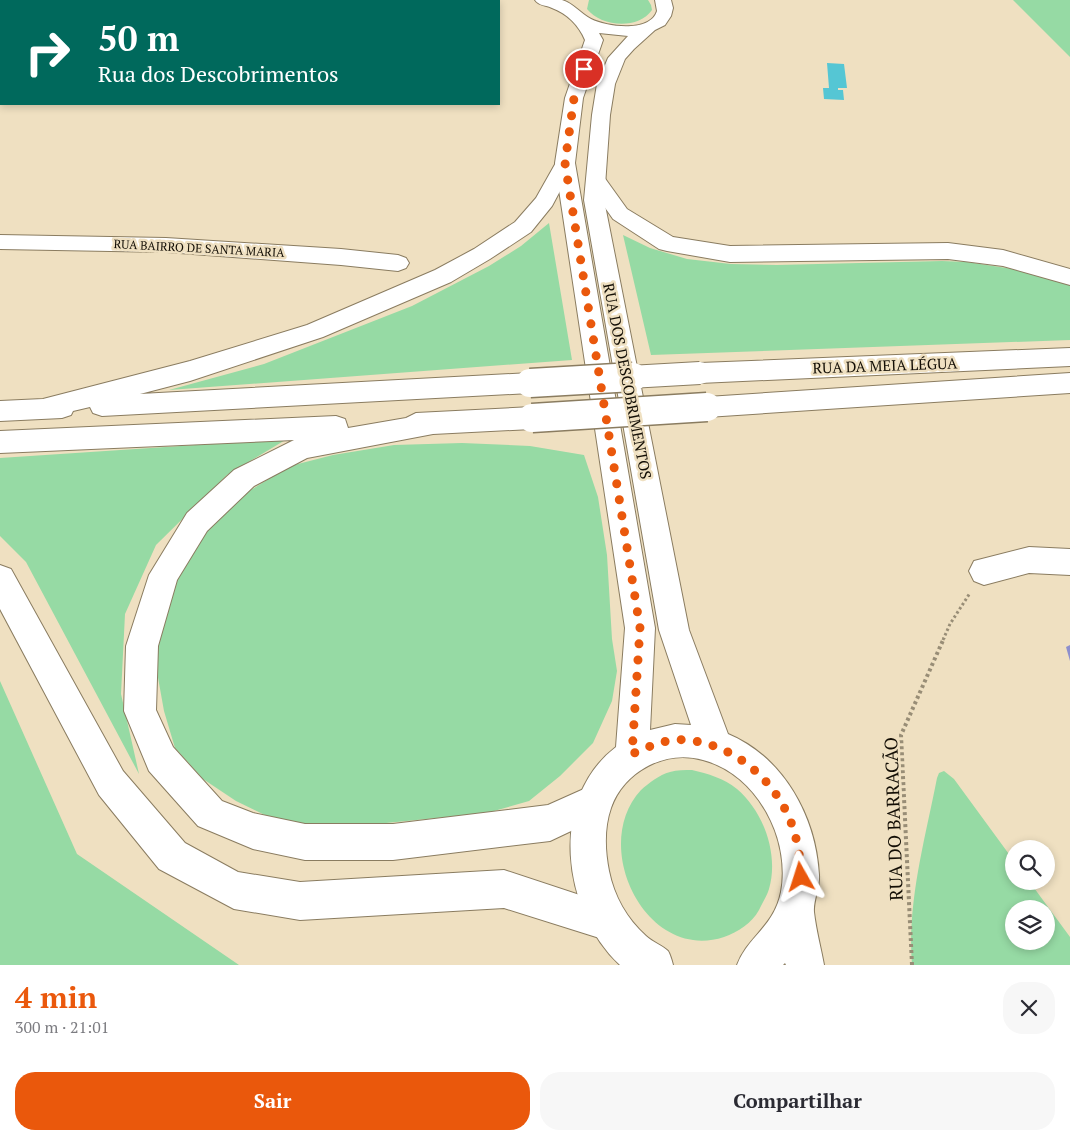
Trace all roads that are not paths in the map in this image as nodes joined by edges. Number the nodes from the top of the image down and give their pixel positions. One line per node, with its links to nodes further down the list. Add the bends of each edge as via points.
1 (543, 0): 3 (main road)
2 (667, 2): 4 (main road, RUA DOS DESCOBRIMENTOS, via 665,13)
3 (578, 13): 4 (main road, via 610,30); 5 (main road, RUA DOS DESCOBRIMENTOS, via 594,40 574,98)
4 (650, 26): 6 (main road, RUA DOS DESCOBRIMENTOS, via 617,58 606,84)
5 (565, 163): 12 (main road, via 545,201 523,227 443,276 315,331 190,371); 20 (main road, RUA DOS DESCOBRIMENTOS, via 640,628)
6 (597, 182): 9 (main road, via 620,214 667,244 730,254 948,251 1003,258); 19 (main road, RUA DOS DESCOBRIMENTOS, via 594,200 674,630)
7 (0, 242): 8 (main road, RUA BAIRRO DE SANTA MARIA, via 166,245)
8 (398, 263)
9 (1070, 277)
10 (1070, 357): 12 (main road, RUA DA MEIA LÉGUA, bridge, via 700,373)
11 (1070, 382): 14 (main road, RUA DA MEIA LÉGUA, bridge)
12 (43, 409): 13 (main road)
13 (0, 411)
14 (434, 423): 15 (main road); 21 (main road, via 302,448 244,478 196,522 164,575 142,646 140,711 161,759 210,814 253,831 306,842 393,842 550,823)
15 (0, 442)
16 (1070, 562): 17 (main road, via 1029,560)
17 (984, 571)
18 (0, 579): 23 (main road, via 112,783 172,856 234,890 300,901 504,889)
19 (715, 745): 20 (main road, via 686,740 658,742); 22 (main road, via 742,759 766,781 785,809 797,842 801,877)
20 (632, 754): 21 (main road, via 610,775)
21 (595, 802): 23 (main road, via 588,829 588,859 594,890)
22 (795, 912): 25 (main road, via 780,942); 26 (main road)
23 (609, 922): 24 (main road, via 633,950)
24 (654, 965)
25 (756, 965)
26 (805, 965)

